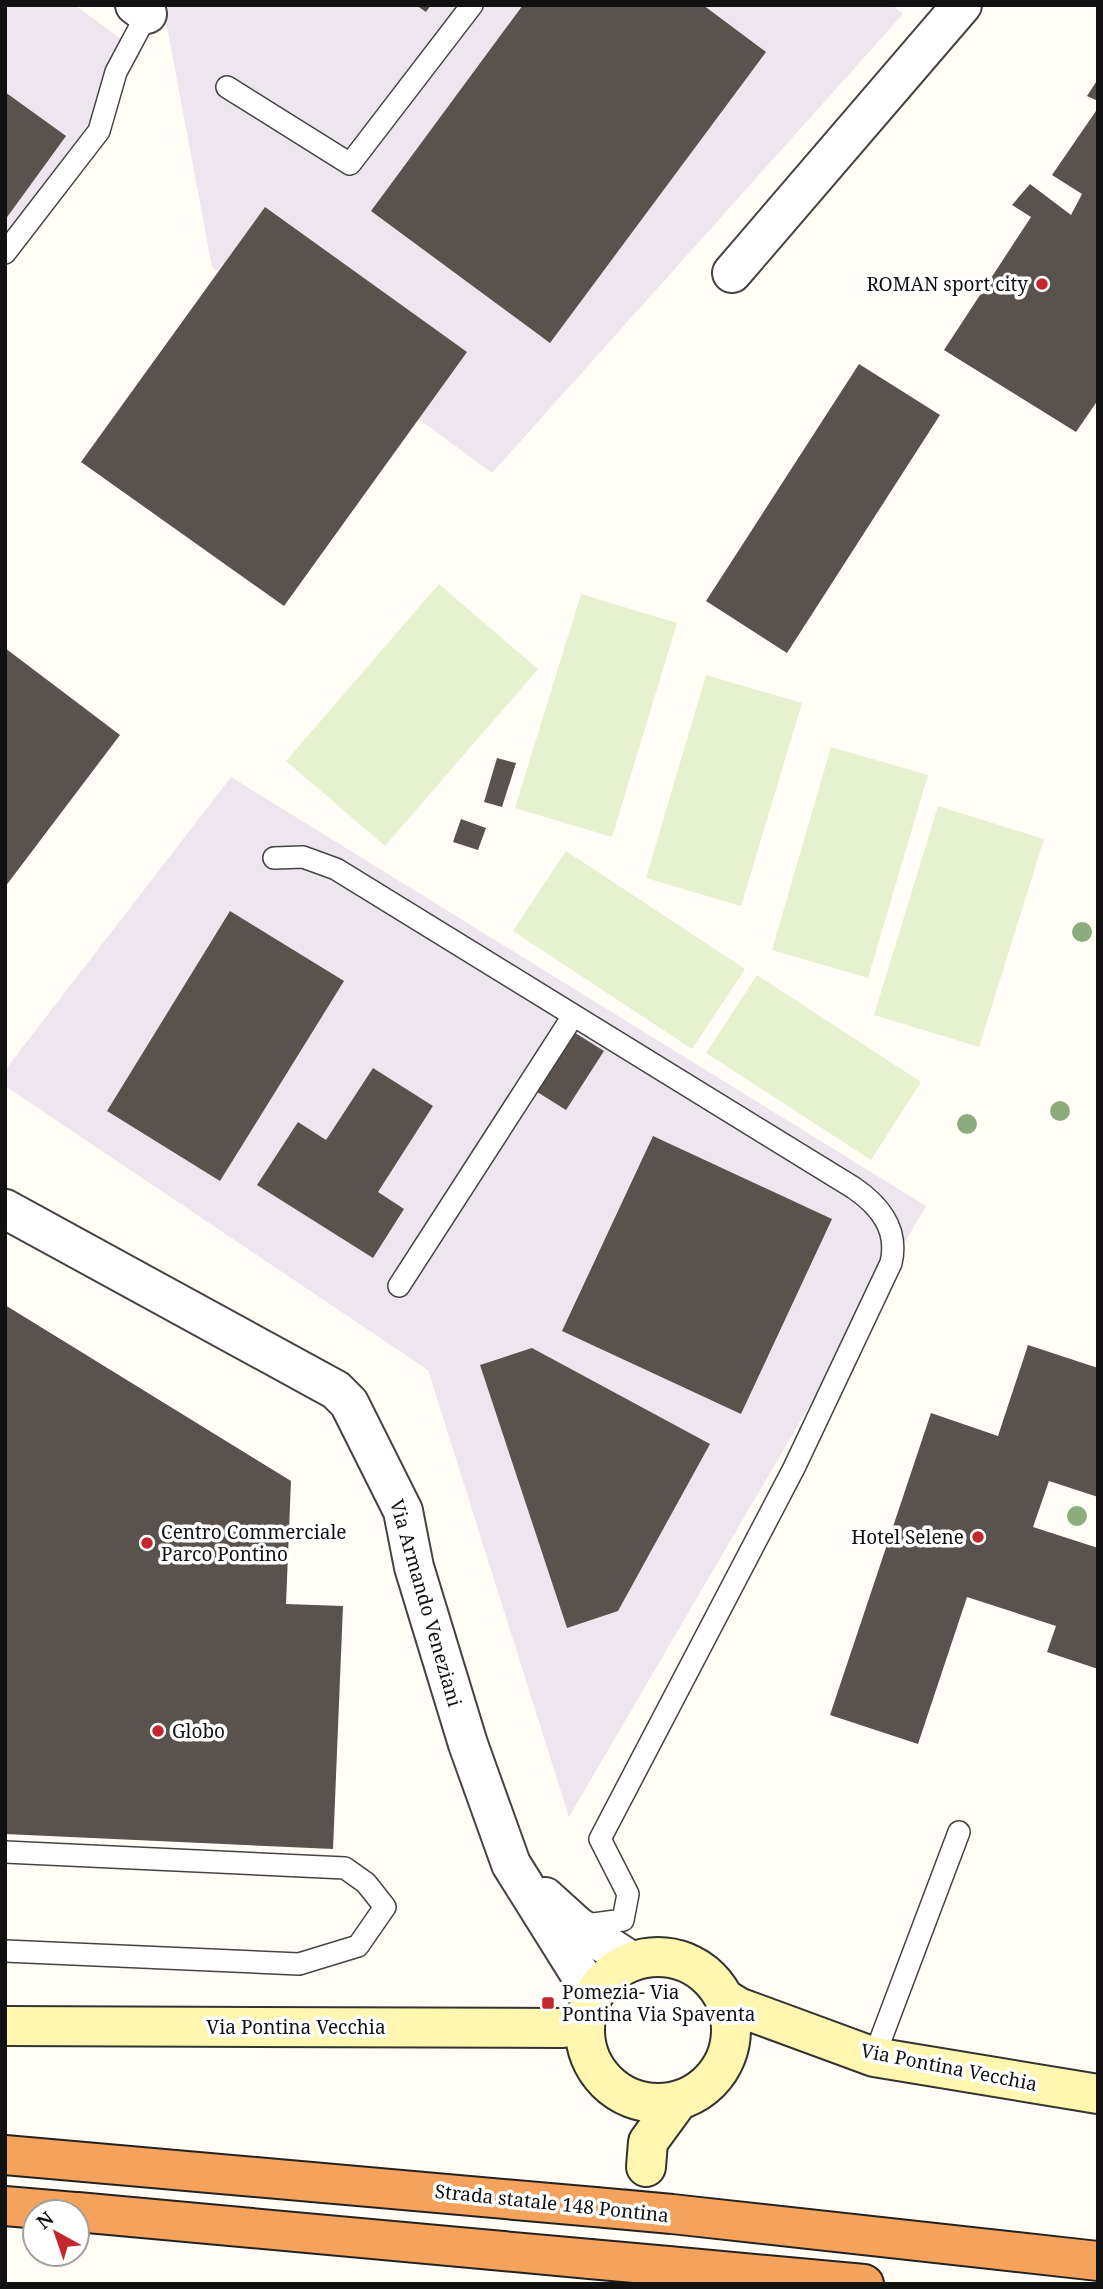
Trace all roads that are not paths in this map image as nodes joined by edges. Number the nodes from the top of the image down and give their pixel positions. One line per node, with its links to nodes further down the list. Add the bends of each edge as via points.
1 (472, 5): 4 (lane, via 350,164)
2 (141, 10): 5 (lane, via 99,131)
3 (946, 10): 6 (street)
4 (227, 87)
5 (5, 253)
6 (732, 273)
7 (274, 858): 8 (lane, via 303,857 336,869)
8 (573, 1016): 10 (lane); 14 (lane, via 870,1199 883,1215 895,1246 794,1468 600,1839 628,1894 623,1920)
9 (5, 1209): 13 (street, Via Armando Veneziani, via 336,1390 349,1404 403,1511 414,1567 468,1744)
10 (399, 1286)
11 (959, 1832): 20 (lane)
12 (5, 1852): 15 (lane, via 345,1868 366,1883 385,1907 358,1946 299,1964)
13 (511, 1864): 14 (street, Via Armando Veneziani); 17 (street, Via Armando Veneziani)
14 (577, 1926): 16 (street, Via Armando Veneziani)
15 (5, 1951)
16 (631, 1961): 17 (street, via 610,1975); 18 (street, via 658,1956 685,1962 708,1976)
17 (589, 2008): 19 (street, Via Pontina Vecchia, via 563,2028); 21 (street, via 589,2056 600,2077)
18 (728, 2010): 20 (street, Via Pontina Vecchia, via 738,2007); 23 (street, via 730,2047 720,2071 701,2090); 24 (street, Via Pontina Vecchia, via 869,2066)
19 (5, 2026)
20 (874, 2057): 22 (street, Via Pontina Vecchia)
21 (618, 2092): 23 (street, via 647,2103); 23 (street, via 647,2155)
22 (1098, 2094)
23 (678, 2101)
24 (1098, 2106)
25 (5, 2155): 27 (highway, Strada statale 148 Pontina, bridge, via 672,2214)
26 (91, 2213): 28 (highway, bridge)
27 (1098, 2261)
28 (864, 2284)

